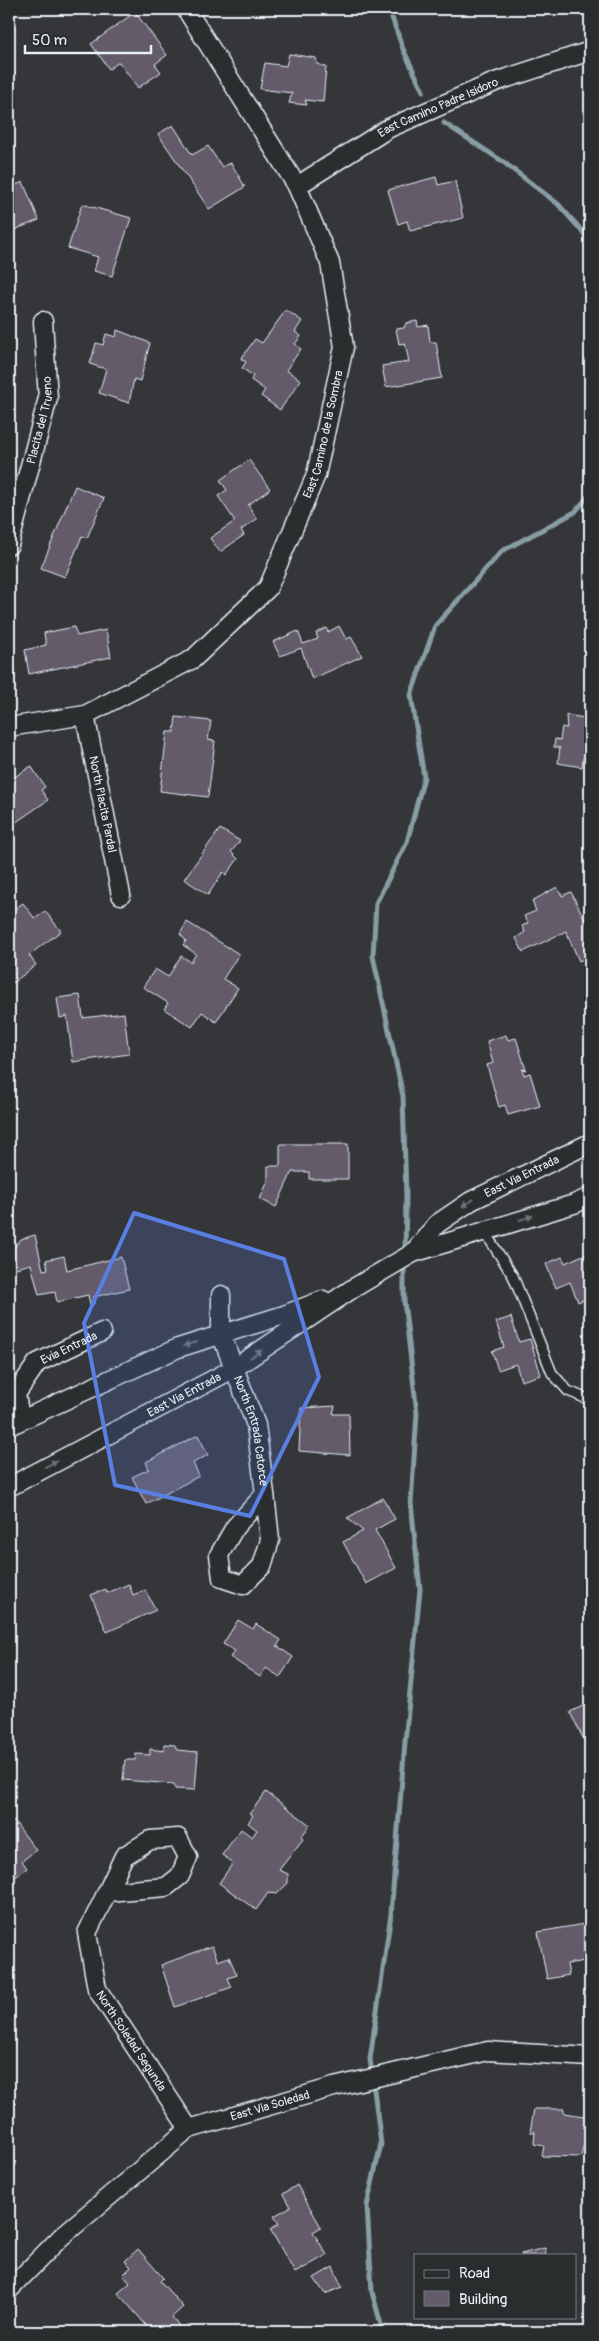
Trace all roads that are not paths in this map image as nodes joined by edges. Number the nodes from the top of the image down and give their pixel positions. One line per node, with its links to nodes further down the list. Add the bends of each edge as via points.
1 (186, 9): 3 (street, East Camino de la Sombra)
2 (590, 51): 3 (street, East Camino Padre Isidoro, via 496,82 389,128)
3 (297, 186): 6 (street, East Camino de la Sombra, via 330,263 344,347 316,475 268,588 193,659)
4 (43, 321): 5 (street, Placita del Trueno, via 48,398)
5 (9, 545)
6 (84, 715): 7 (street, East Camino de la Sombra); 8 (street, North Placita Pardal)
7 (9, 727)
8 (121, 895)
9 (590, 1143): 12 (street, East Via Entrada, one-way to 12, via 471,1201 437,1224)
10 (590, 1197): 11 (street, East Via Entrada, one-way to 10)
11 (484, 1231): 12 (street, East Via Entrada); 18 (lane, via 513,1276 552,1374 568,1391)
12 (413, 1253): 13 (street, East Via Entrada)
13 (352, 1289): 16 (street, East Via Entrada); 17 (street, East Via Entrada, one-way to 13)
14 (221, 1295): 16 (street, North Entrada Catorce)
15 (102, 1332): 19 (street, Evia Entrada, via 38,1363 16,1394)
16 (221, 1334): 17 (street, North Entrada Catorce); 19 (street, East Via Entrada, one-way to 19, via 178,1348)
17 (233, 1369): 20 (street, East Via Entrada, one-way to 17); 21 (street, North Entrada Catorce, via 256,1425)
18 (590, 1400)
19 (15, 1422)
20 (9, 1487)
21 (265, 1494): 21 (street, North Entrada Catorce, via 270,1540 262,1566 244,1586 222,1578 219,1555 235,1527)
22 (107, 1892): 24 (street, North Soledad Segunda, via 87,1933 97,1989)
23 (590, 2057): 24 (street, East Via Soledad, via 488,2051 334,2087)
24 (189, 2129): 25 (street, East Via Soledad, via 62,2236)
25 (9, 2290)

